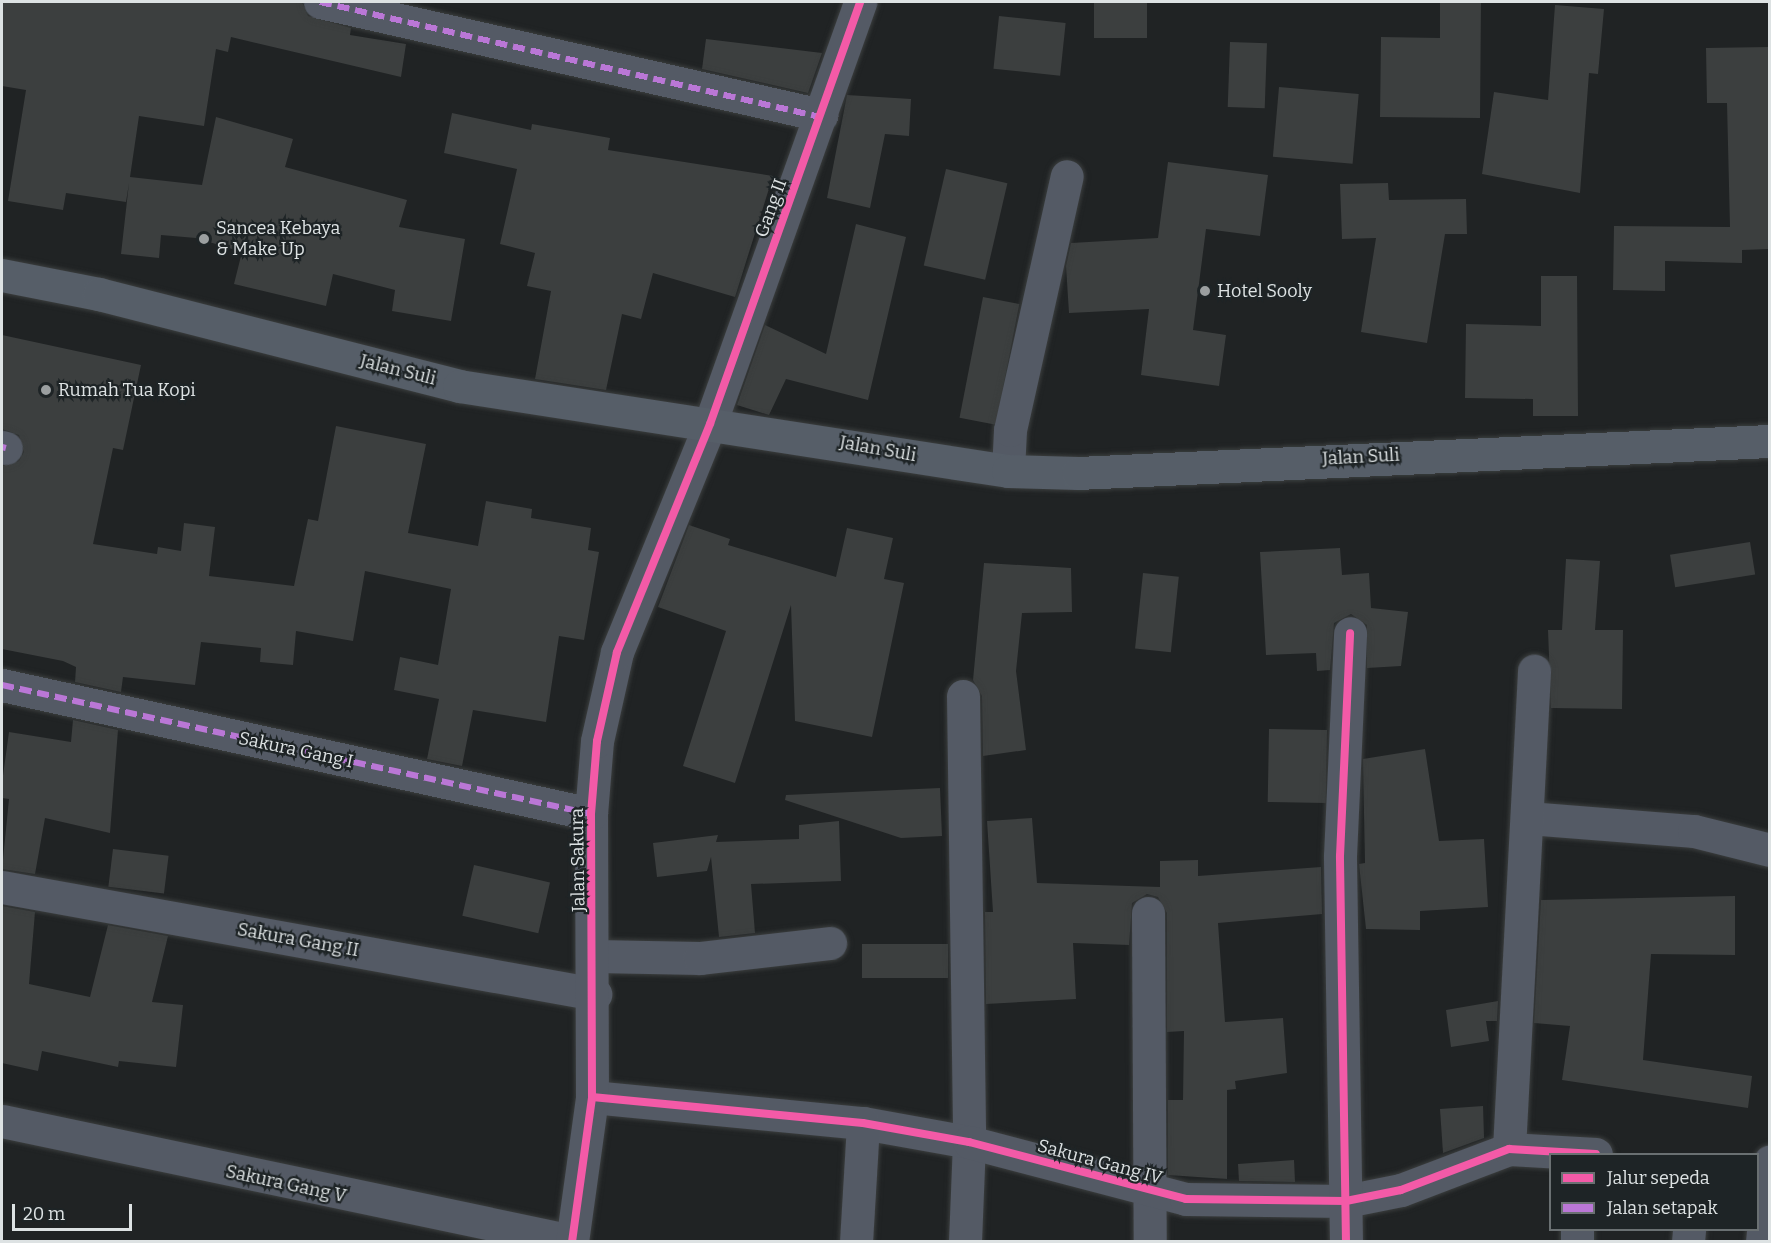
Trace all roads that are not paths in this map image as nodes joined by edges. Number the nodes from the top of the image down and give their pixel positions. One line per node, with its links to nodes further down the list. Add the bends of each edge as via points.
1 (320, 2): 3 (street)
2 (860, 2): 3 (street, Gang II)
3 (821, 115): 6 (street, Gang II)
4 (1067, 176): 8 (street, via 1010,430)
5 (2, 275): 6 (main road, Jalan Suli, via 99,294 459,386)
6 (710, 424): 8 (main road, Jalan Suli); 13 (street, Jalan Sakura, via 617,652 597,741)
7 (1770, 441): 8 (main road, Jalan Suli)
8 (1008, 471)
9 (1350, 633): 29 (street, via 1340,856)
10 (1534, 671): 14 (street)
11 (2, 685): 13 (street, Sakura Gang I)
12 (963, 696): 24 (street)
13 (591, 814): 19 (street, Jalan Sakura)
14 (1528, 818): 15 (street, via 1694,831); 25 (street)
15 (1770, 850)
16 (2, 887): 20 (street, Sakura Gang II)
17 (1148, 913): 28 (street)
18 (830, 942): 19 (street, via 700,958)
19 (595, 956): 20 (street, Jalan Sakura)
20 (595, 994): 21 (street, Jalan Sakura)
21 (592, 1097): 23 (street, Sakura Gang IV); 30 (street, Jalan Sakura)
22 (2, 1121): 30 (street, Sakura Gang V)
23 (863, 1123): 24 (street, Sakura Gang IV); 31 (street)
24 (969, 1142): 28 (street, Sakura Gang IV); 32 (street)
25 (1509, 1149): 26 (street, Sakura Gang IV); 29 (street, Sakura Gang IV, via 1401,1190)
26 (1569, 1153)
27 (1765, 1175): 35 (street)
28 (1152, 1194): 29 (street, Sakura Gang IV); 33 (street)
29 (1346, 1201): 34 (street)
30 (572, 1241)
31 (856, 1242)
32 (965, 1242)
33 (1150, 1242)
34 (1346, 1242)
35 (1762, 1242)

